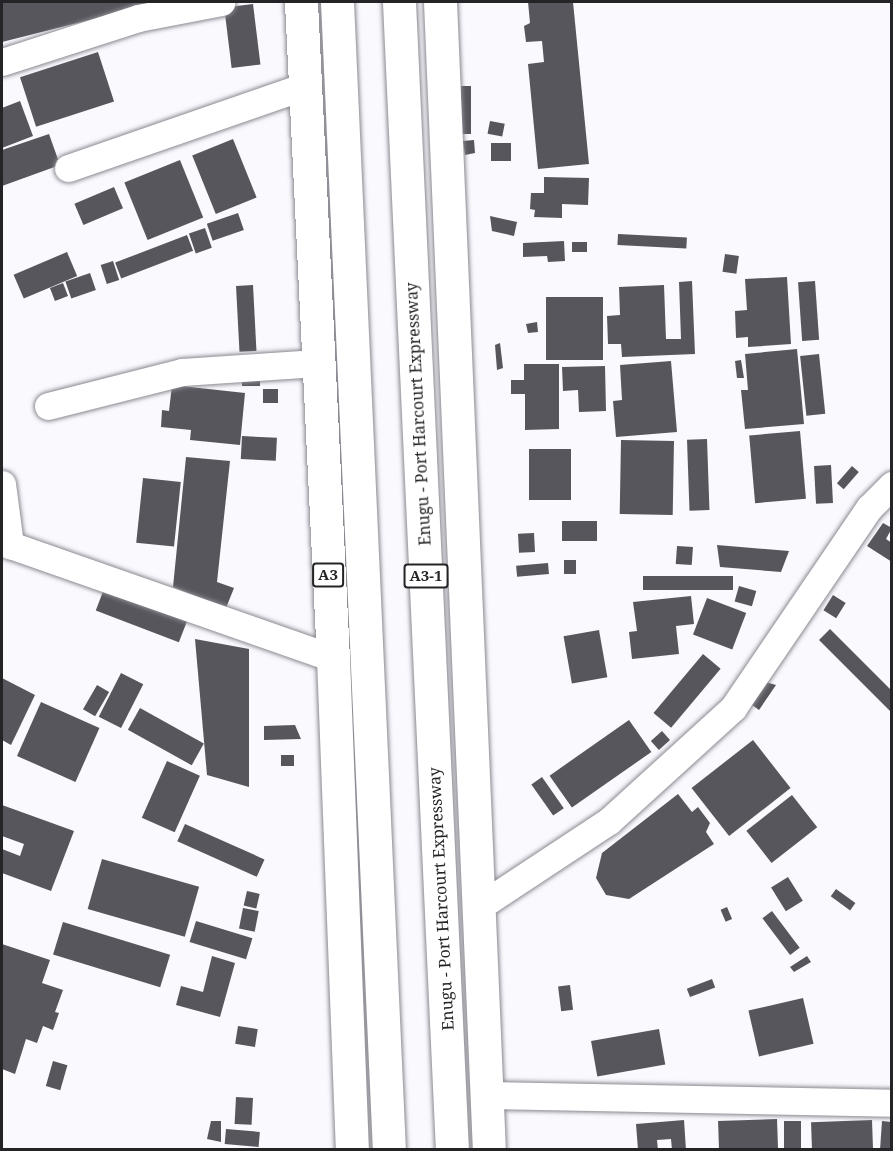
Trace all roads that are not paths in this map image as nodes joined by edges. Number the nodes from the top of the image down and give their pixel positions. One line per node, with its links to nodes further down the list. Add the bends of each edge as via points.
1 (221, 2): 6 (street, via 138,18)
2 (301, 2): 7 (main road, A3)
3 (337, 2): 19 (main road)
4 (399, 2): 20 (main road, Enugu - Port Harcourt Expressway / A3-1)
5 (440, 2): 15 (main road)
6 (2, 62)
7 (305, 86): 8 (street); 9 (main road, A3)
8 (68, 168)
9 (317, 363): 10 (street, via 183,372); 14 (main road, A3)
10 (48, 406)
11 (2, 484): 13 (street)
12 (891, 485): 15 (street, via 869,508 733,708 609,821)
13 (6, 543): 14 (street)
14 (333, 658): 18 (main road, A3)
15 (480, 906): 16 (main road)
16 (488, 1095): 17 (street); 21 (main road)
17 (891, 1103)
18 (352, 1149)
19 (389, 1149)
20 (452, 1149)
21 (489, 1149)

